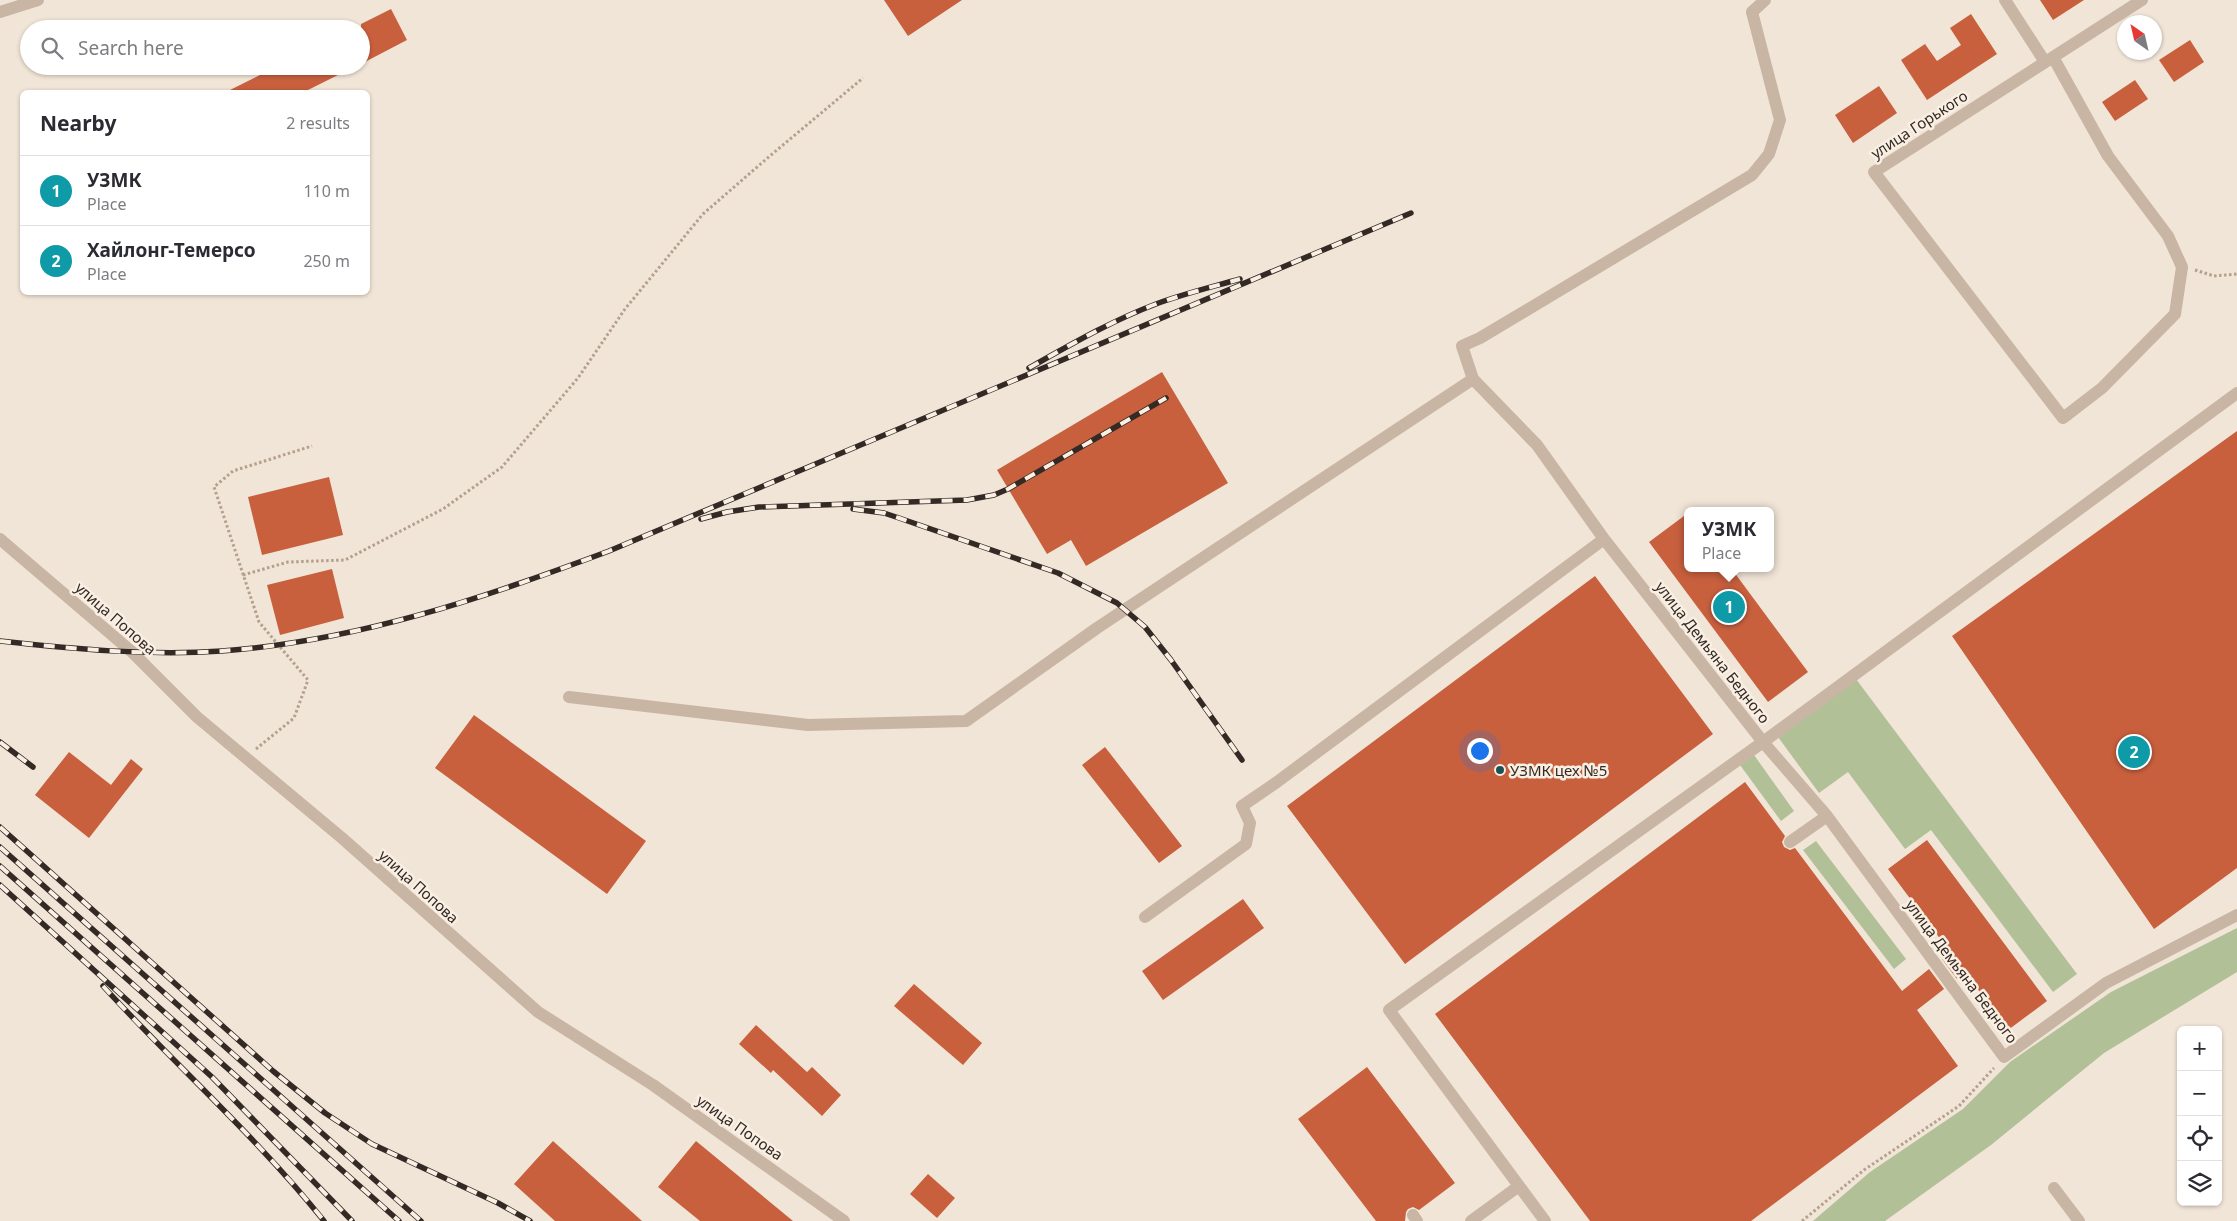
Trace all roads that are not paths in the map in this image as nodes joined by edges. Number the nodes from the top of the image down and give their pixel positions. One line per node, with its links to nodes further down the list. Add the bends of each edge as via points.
1 (38, 0): 5 (street)
2 (1765, 0): 7 (street, via 1752,12 1780,120 1770,154 1752,175 1462,346)
3 (2005, 0): 6 (street)
4 (2142, 0): 6 (street, улица Горького)
5 (0, 12)
6 (2049, 59): 6 (street, улица Горького, via 1874,172 2063,418 2102,388 2175,314 2182,267 2168,236 2108,156)
7 (1473, 379): 10 (street, улица Демьяна Бедного, via 1536,445); 11 (street, via 1097,628 966,721 808,725)
8 (2237, 393): 12 (street)
9 (0, 539): 19 (street, улица Попова, via 132,652 197,717 342,838 538,1012 653,1085)
10 (1604, 539): 12 (street, улица Демьяна Бедного); 16 (street, via 1242,806 1250,822 1246,844)
11 (569, 697)
12 (1763, 742): 13 (street, улица Демьяна Бедного); 17 (street, via 1389,1010)
13 (1827, 816): 14 (street); 15 (street, улица Демьяна Бедного, via 2004,1057 2106,983)
14 (1790, 842)
15 (2237, 915)
16 (1145, 917)
17 (1519, 1186): 20 (street); 21 (street)
18 (2054, 1188): 22 (street)
19 (844, 1221)
20 (1471, 1221)
21 (1545, 1221)
22 (2079, 1221)

